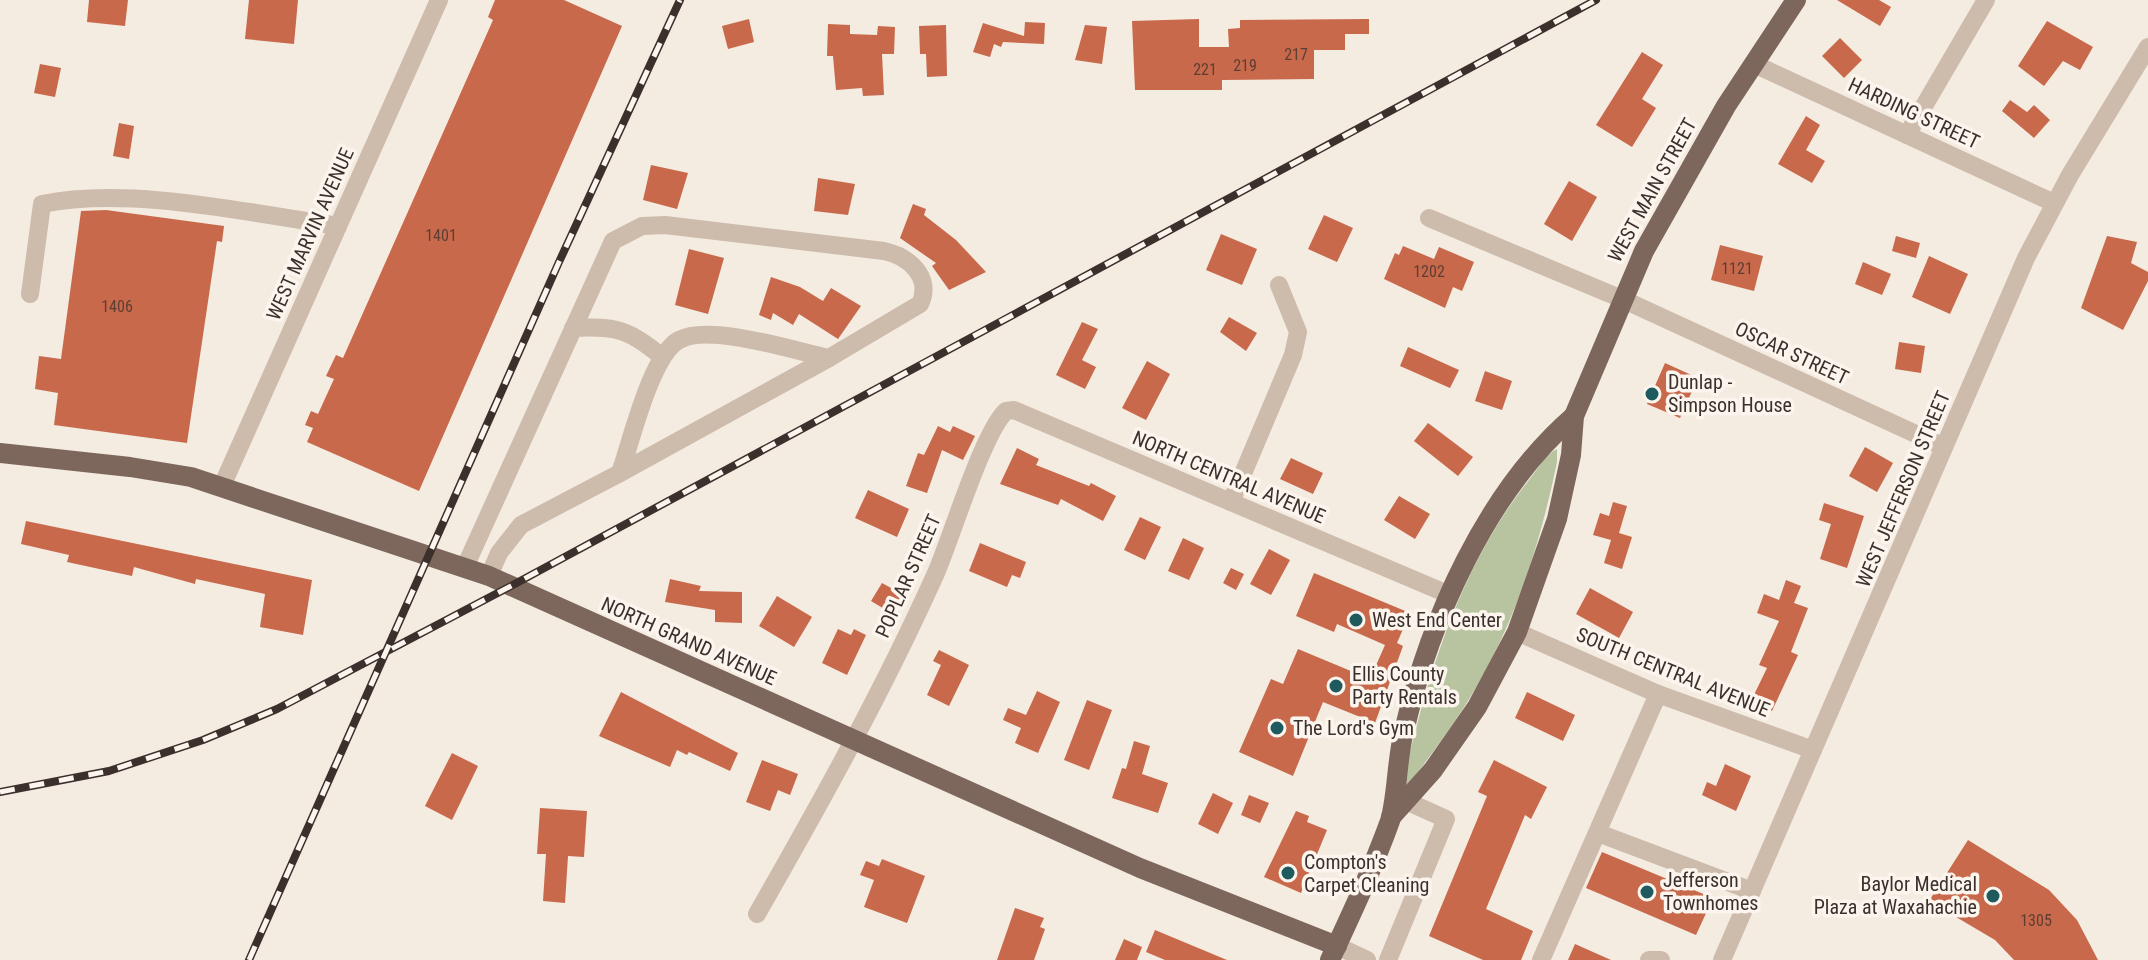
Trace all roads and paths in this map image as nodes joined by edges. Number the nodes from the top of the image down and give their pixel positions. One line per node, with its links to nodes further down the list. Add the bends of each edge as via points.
1 (439, 0): 9 (street, WEST MARVIN AVENUE)
2 (1796, 0): 5 (main road, WEST MAIN STREET)
3 (1986, 0): 6 (street)
4 (2148, 47): 7 (street, WEST JEFFERSON STREET)
5 (1754, 64): 6 (street, HARDING STREET); 12 (main road, WEST MAIN STREET, via 1651,238)
6 (1907, 135): 7 (street, HARDING STREET)
7 (2054, 203): 18 (street, WEST JEFFERSON STREET)
8 (1429, 218): 12 (street, OSCAR STREET)
9 (338, 226): 11 (street, via 80,196 42,204); 21 (street, WEST MARVIN AVENUE)
10 (1279, 285): 22 (street, via 1298,332 1293,355)
11 (30, 294)
12 (1622, 299): 16 (main road, WEST MAIN STREET); 18 (street, OSCAR STREET)
13 (573, 328): 14 (street, via 603,327 637,335); 15 (street, via 613,241 642,226 902,254 920,277 920,304); 23 (street)
14 (662, 357): 15 (street, via 679,340 707,333); 20 (street)
15 (829, 358): 20 (street)
16 (1574, 416): 25 (main road, WEST MAIN STREET, via 1520,472); 26 (main road, WEST MAIN STREET, via 1557,519)
17 (998, 425): 22 (street, NORTH CENTRAL AVENUE, via 1001,415 1014,410); 28 (street, POPLAR STREET, via 937,571)
18 (1944, 447): 29 (street, WEST JEFFERSON STREET)
19 (0, 453): 21 (main road, NORTH GRAND AVENUE, via 130,467)
20 (620, 473): 24 (street, via 521,525)
21 (222, 486): 23 (main road, NORTH GRAND AVENUE)
22 (1231, 502): 25 (street, NORTH CENTRAL AVENUE)
23 (465, 567): 24 (main road, NORTH GRAND AVENUE)
24 (489, 576): 28 (main road, NORTH GRAND AVENUE)
25 (1450, 595): 31 (main road, WEST MAIN STREET, via 1414,692)
26 (1517, 632): 27 (street, SOUTH CENTRAL AVENUE); 30 (main road, WEST MAIN STREET, via 1477,707)
27 (1658, 694): 29 (street, SOUTH CENTRAL AVENUE); 38 (street)
28 (855, 743): 34 (street, POPLAR STREET); 35 (main road, NORTH GRAND AVENUE)
29 (1813, 750): 33 (street, WEST JEFFERSON STREET)
30 (1406, 801): 31 (main road, WEST MAIN STREET); 37 (street, via 1446,819)
31 (1391, 817): 35 (main road, WEST MAIN STREET)
32 (1606, 836): 33 (street)
33 (1752, 891): 41 (street, WEST JEFFERSON STREET)
34 (757, 914)
35 (1334, 953): 36 (street)
36 (1367, 960)
37 (1388, 960)
38 (1541, 960)
39 (1649, 960): 40 (street)
40 (1661, 960)
41 (1722, 960)

